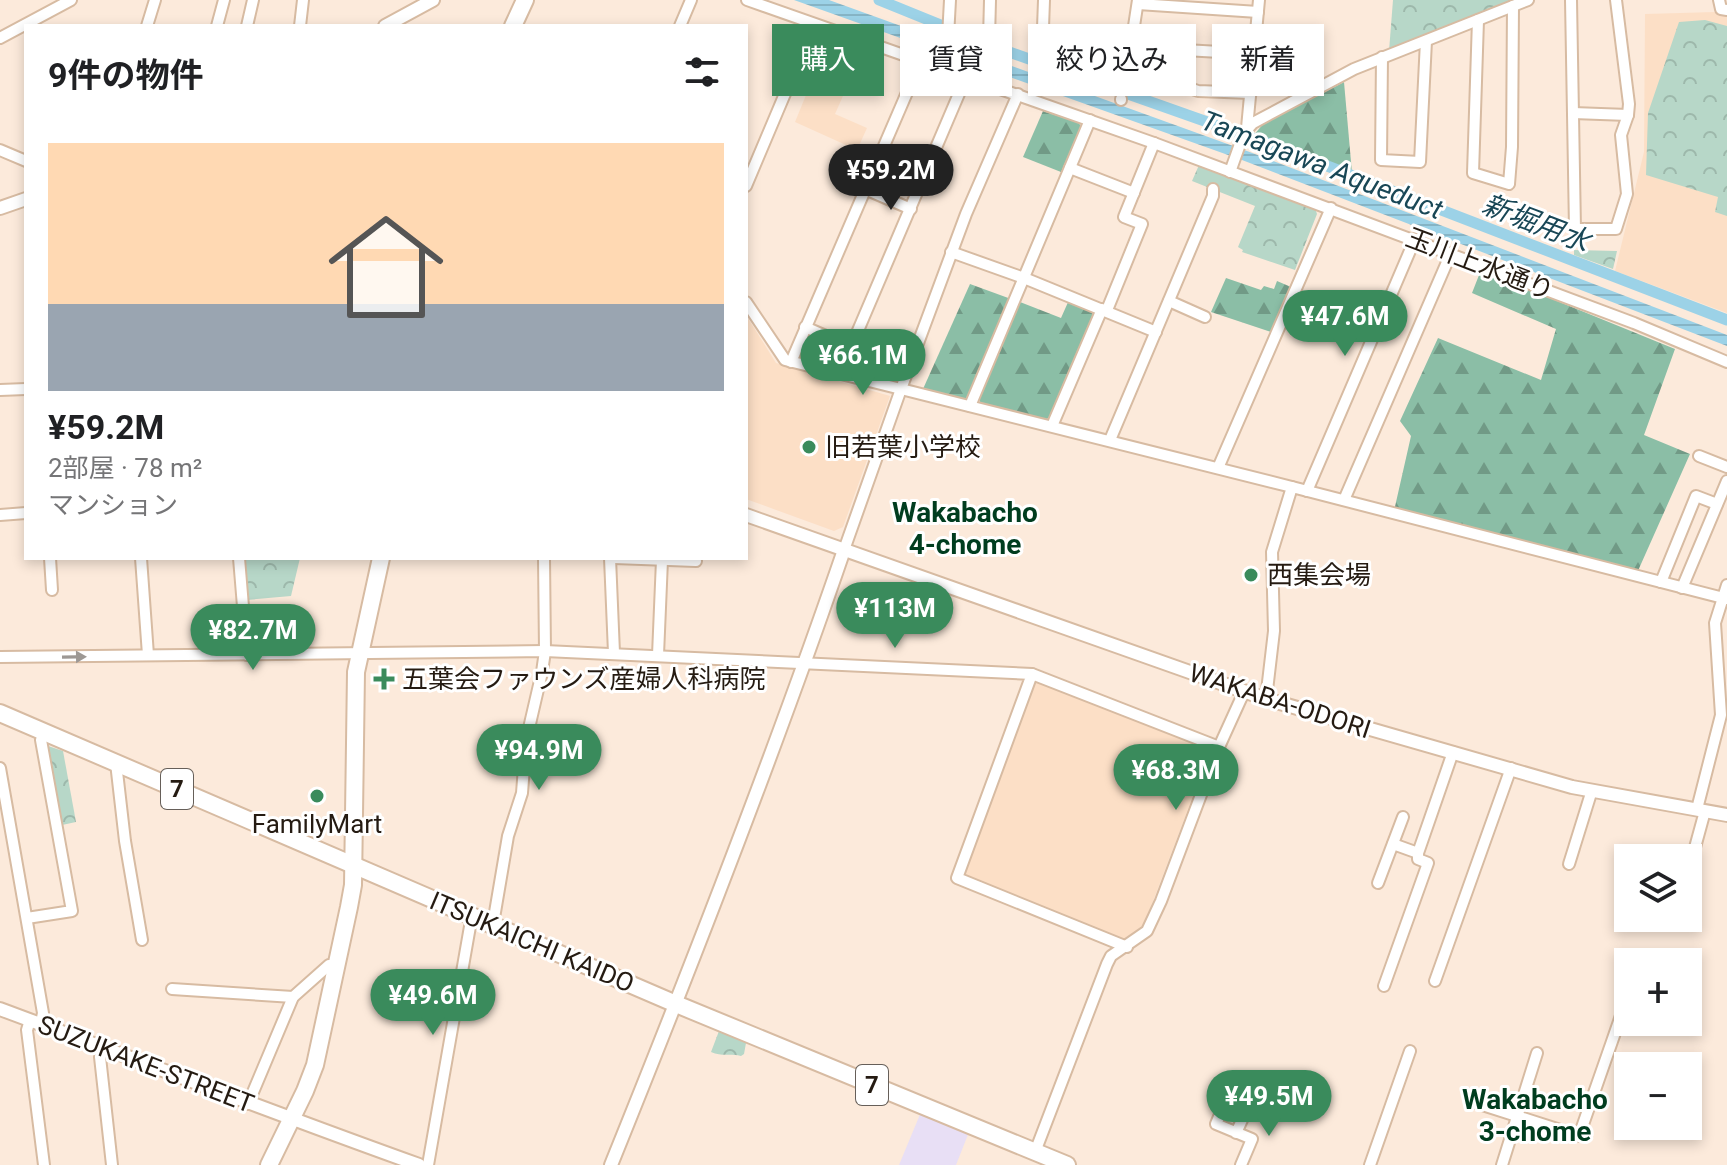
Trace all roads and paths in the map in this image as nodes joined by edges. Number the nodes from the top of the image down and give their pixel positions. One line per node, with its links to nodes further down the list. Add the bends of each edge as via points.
1 (71, 0): 23 (street)
2 (155, 0): 24 (street)
3 (224, 0): 25 (street)
4 (253, 0): 26 (street)
5 (303, 0): 27 (street)
6 (433, 0): 28 (street)
7 (525, 0): 29 (main road)
8 (691, 0): 30 (street)
9 (747, 0): 31 (street, 玉川上水通り)
10 (950, 0): 32 (street)
11 (990, 0): 33 (street)
12 (1044, 0): 34 (street)
13 (1259, 0): 21 (street)
14 (1528, 0): 19 (street)
15 (1571, 0): 47 (street)
16 (1616, 0): 48 (street)
17 (1719, 0): 20 (street, via 1721,9)
18 (1138, 2): 21 (street); 35 (street)
19 (1513, 6): 22 (street); 22 (street, via 1509,184 1473,173)
20 (1727, 10)
21 (1258, 12): 36 (street)
22 (1478, 20): 39 (street)
23 (26, 24)
24 (148, 24)
25 (218, 24)
26 (247, 24)
27 (300, 24)
28 (389, 24)
29 (514, 24)
30 (681, 24)
31 (811, 24)
32 (948, 24)
33 (989, 24)
34 (1043, 24)
35 (1135, 24)
36 (1257, 24)
37 (24, 25): 38 (street)
38 (0, 38)
39 (1426, 41): 40 (street); 40 (street, via 1420,162 1381,160)
40 (1382, 57): 50 (street, via 1321,85)
41 (1012, 92): 42 (street, 玉川上水通り)
42 (1018, 94): 49 (street, 玉川上水通り); 65 (street)
43 (784, 96): 56 (street)
44 (905, 96): 57 (street)
45 (958, 96): 63 (street)
46 (1250, 96): 50 (street)
47 (1573, 113): 48 (street); 48 (street, via 1575,229 1616,229 1627,194 1621,135)
48 (1628, 115)
49 (1090, 120): 51 (street, 玉川上水通り); 54 (street)
50 (1244, 133): 55 (street)
51 (1154, 143): 55 (street, 玉川上水通り); 59 (street)
52 (0, 150): 53 (street)
53 (24, 160)
54 (1070, 168): 59 (street); 67 (street)
55 (1230, 172): 62 (street, 玉川上水通り)
56 (748, 181)
57 (865, 189): 63 (street); 72 (street)
58 (1213, 189): 68 (street)
59 (1134, 193): 70 (street, via 1124,217 1142,224)
60 (24, 200): 61 (street)
61 (0, 208)
62 (1331, 208): 64 (street, 玉川上水通り); 84 (street)
63 (911, 209): 72 (street, via 851,347)
64 (1415, 239): 66 (street, 玉川上水通り); 87 (street)
65 (951, 252): 67 (street); 77 (street)
66 (1451, 253): 75 (street, 玉川上水通り); 88 (street)
67 (1024, 278): 70 (street); 79 (street)
68 (1169, 301): 71 (street); 73 (street)
69 (748, 305): 74 (street, via 779,356)
70 (1104, 310): 73 (street); 80 (street)
71 (1205, 317)
72 (805, 327): 74 (street)
73 (1156, 332): 81 (street)
74 (791, 362): 77 (street)
75 (1727, 362)
76 (24, 389): 78 (street)
77 (901, 389): 79 (street); 93 (street)
78 (0, 390)
79 (970, 406): 80 (street)
80 (1052, 426): 81 (street)
81 (1110, 440): 84 (street)
82 (1699, 456): 83 (street)
83 (1726, 462)
84 (1218, 468): 86 (street)
85 (1727, 481): 89 (street)
86 (1292, 487): 87 (street); 117 (street, via 1272,552 1274,631)
87 (1307, 491): 88 (street)
88 (1344, 500): 102 (street)
89 (1717, 504): 102 (street, via 1696,496); 104 (street)
90 (24, 513): 91 (street)
91 (0, 515)
92 (748, 516): 93 (street, WAKABA-ODORI)
93 (844, 550): 114 (street); 116 (street, WAKABA-ODORI)
94 (50, 560): 105 (street)
95 (141, 560): 110 (street)
96 (239, 560): 111 (street)
97 (381, 560): 109 (main road)
98 (544, 560): 107 (street)
99 (612, 560): 108 (street)
100 (662, 560): 101 (street); 112 (street)
101 (696, 561)
102 (1661, 582): 104 (street)
103 (1727, 585): 106 (street)
104 (1682, 588): 106 (street)
105 (52, 590)
106 (1724, 598): 126 (street, via 1715,623 1721,715)
107 (545, 651): 108 (street); 109 (street); 137 (street)
108 (614, 653): 112 (street)
109 (359, 654): 111 (street); 133 (main road)
110 (148, 655): 111 (street); 113 (street, one-way to 110)
111 (247, 655)
112 (658, 655): 114 (street)
113 (0, 657)
114 (805, 663): 115 (street); 145 (street)
115 (1032, 674): 120 (street); 139 (street, via 957,878)
116 (1244, 692): 117 (street, WAKABA-ODORI); 120 (street)
117 (1266, 699): 121 (street, WAKABA-ODORI)
118 (0, 713): 119 (main road, ITSUKAICHI KAIDO / 7)
119 (44, 731): 122 (main road, ITSUKAICHI KAIDO / 7); 136 (street, via 41,740 72,911)
120 (1219, 747): 139 (street, via 1161,901 1147,931)
121 (1453, 752): 124 (street, WAKABA-ODORI); 131 (street)
122 (116, 763): 133 (main road, ITSUKAICHI KAIDO / 7); 138 (street)
123 (0, 768): 136 (street)
124 (1511, 768): 125 (street, WAKABA-ODORI); 141 (street)
125 (1592, 790): 126 (street, WAKABA-ODORI); 132 (street)
126 (1701, 810): 127 (street, WAKABA-ODORI); 130 (street)
127 (1727, 815)
128 (1403, 817): 129 (street)
129 (1393, 844): 131 (street); 134 (street)
130 (1694, 844)
131 (1418, 853): 142 (street, via 1418,859 1428,863)
132 (1569, 864)
133 (353, 866): 135 (main road, ITSUKAICHI KAIDO / 7); 140 (main road)
134 (1378, 883)
135 (472, 915): 137 (main road, ITSUKAICHI KAIDO / 7); 162 (street)
136 (27, 918): 147 (street, via 44,1015)
137 (493, 924): 145 (main road, ITSUKAICHI KAIDO / 7)
138 (142, 940)
139 (1127, 947): 157 (street, via 1107,964)
140 (338, 966): 144 (street, via 323,968); 155 (main road, via 315,1065)
141 (1435, 981)
142 (1384, 986)
143 (172, 989): 144 (street)
144 (293, 997): 153 (street)
145 (676, 1004): 157 (main road, ITSUKAICHI KAIDO / 7); 163 (street)
146 (2, 1014): 147 (street, SUZUKAKE-STREET)
147 (36, 1022): 149 (street, SUZUKAKE-STREET); 158 (street, via 27,1030)
148 (1614, 1036): 154 (street, via 1579,1136)
149 (103, 1047): 153 (street, SUZUKAKE-STREET); 159 (street, via 100,1063)
150 (1410, 1051): 166 (street)
151 (1537, 1053): 154 (street)
152 (1473, 1102): 154 (street)
153 (248, 1104): 155 (street, SUZUKAKE-STREET)
154 (1517, 1117): 167 (street)
155 (292, 1119): 160 (main road); 161 (street, SUZUKAKE-STREET)
156 (1236, 1133): 156 (street, via 1216,1124 1234,1081 1256,1089); 165 (street, via 1252,1139)
157 (1035, 1152): 164 (main road, ITSUKAICHI KAIDO / 7)
158 (44, 1165)
159 (112, 1165)
160 (269, 1165)
161 (419, 1165)
162 (428, 1165)
163 (611, 1165)
164 (1067, 1165)
165 (1241, 1165)
166 (1370, 1165)
167 (1502, 1165)

